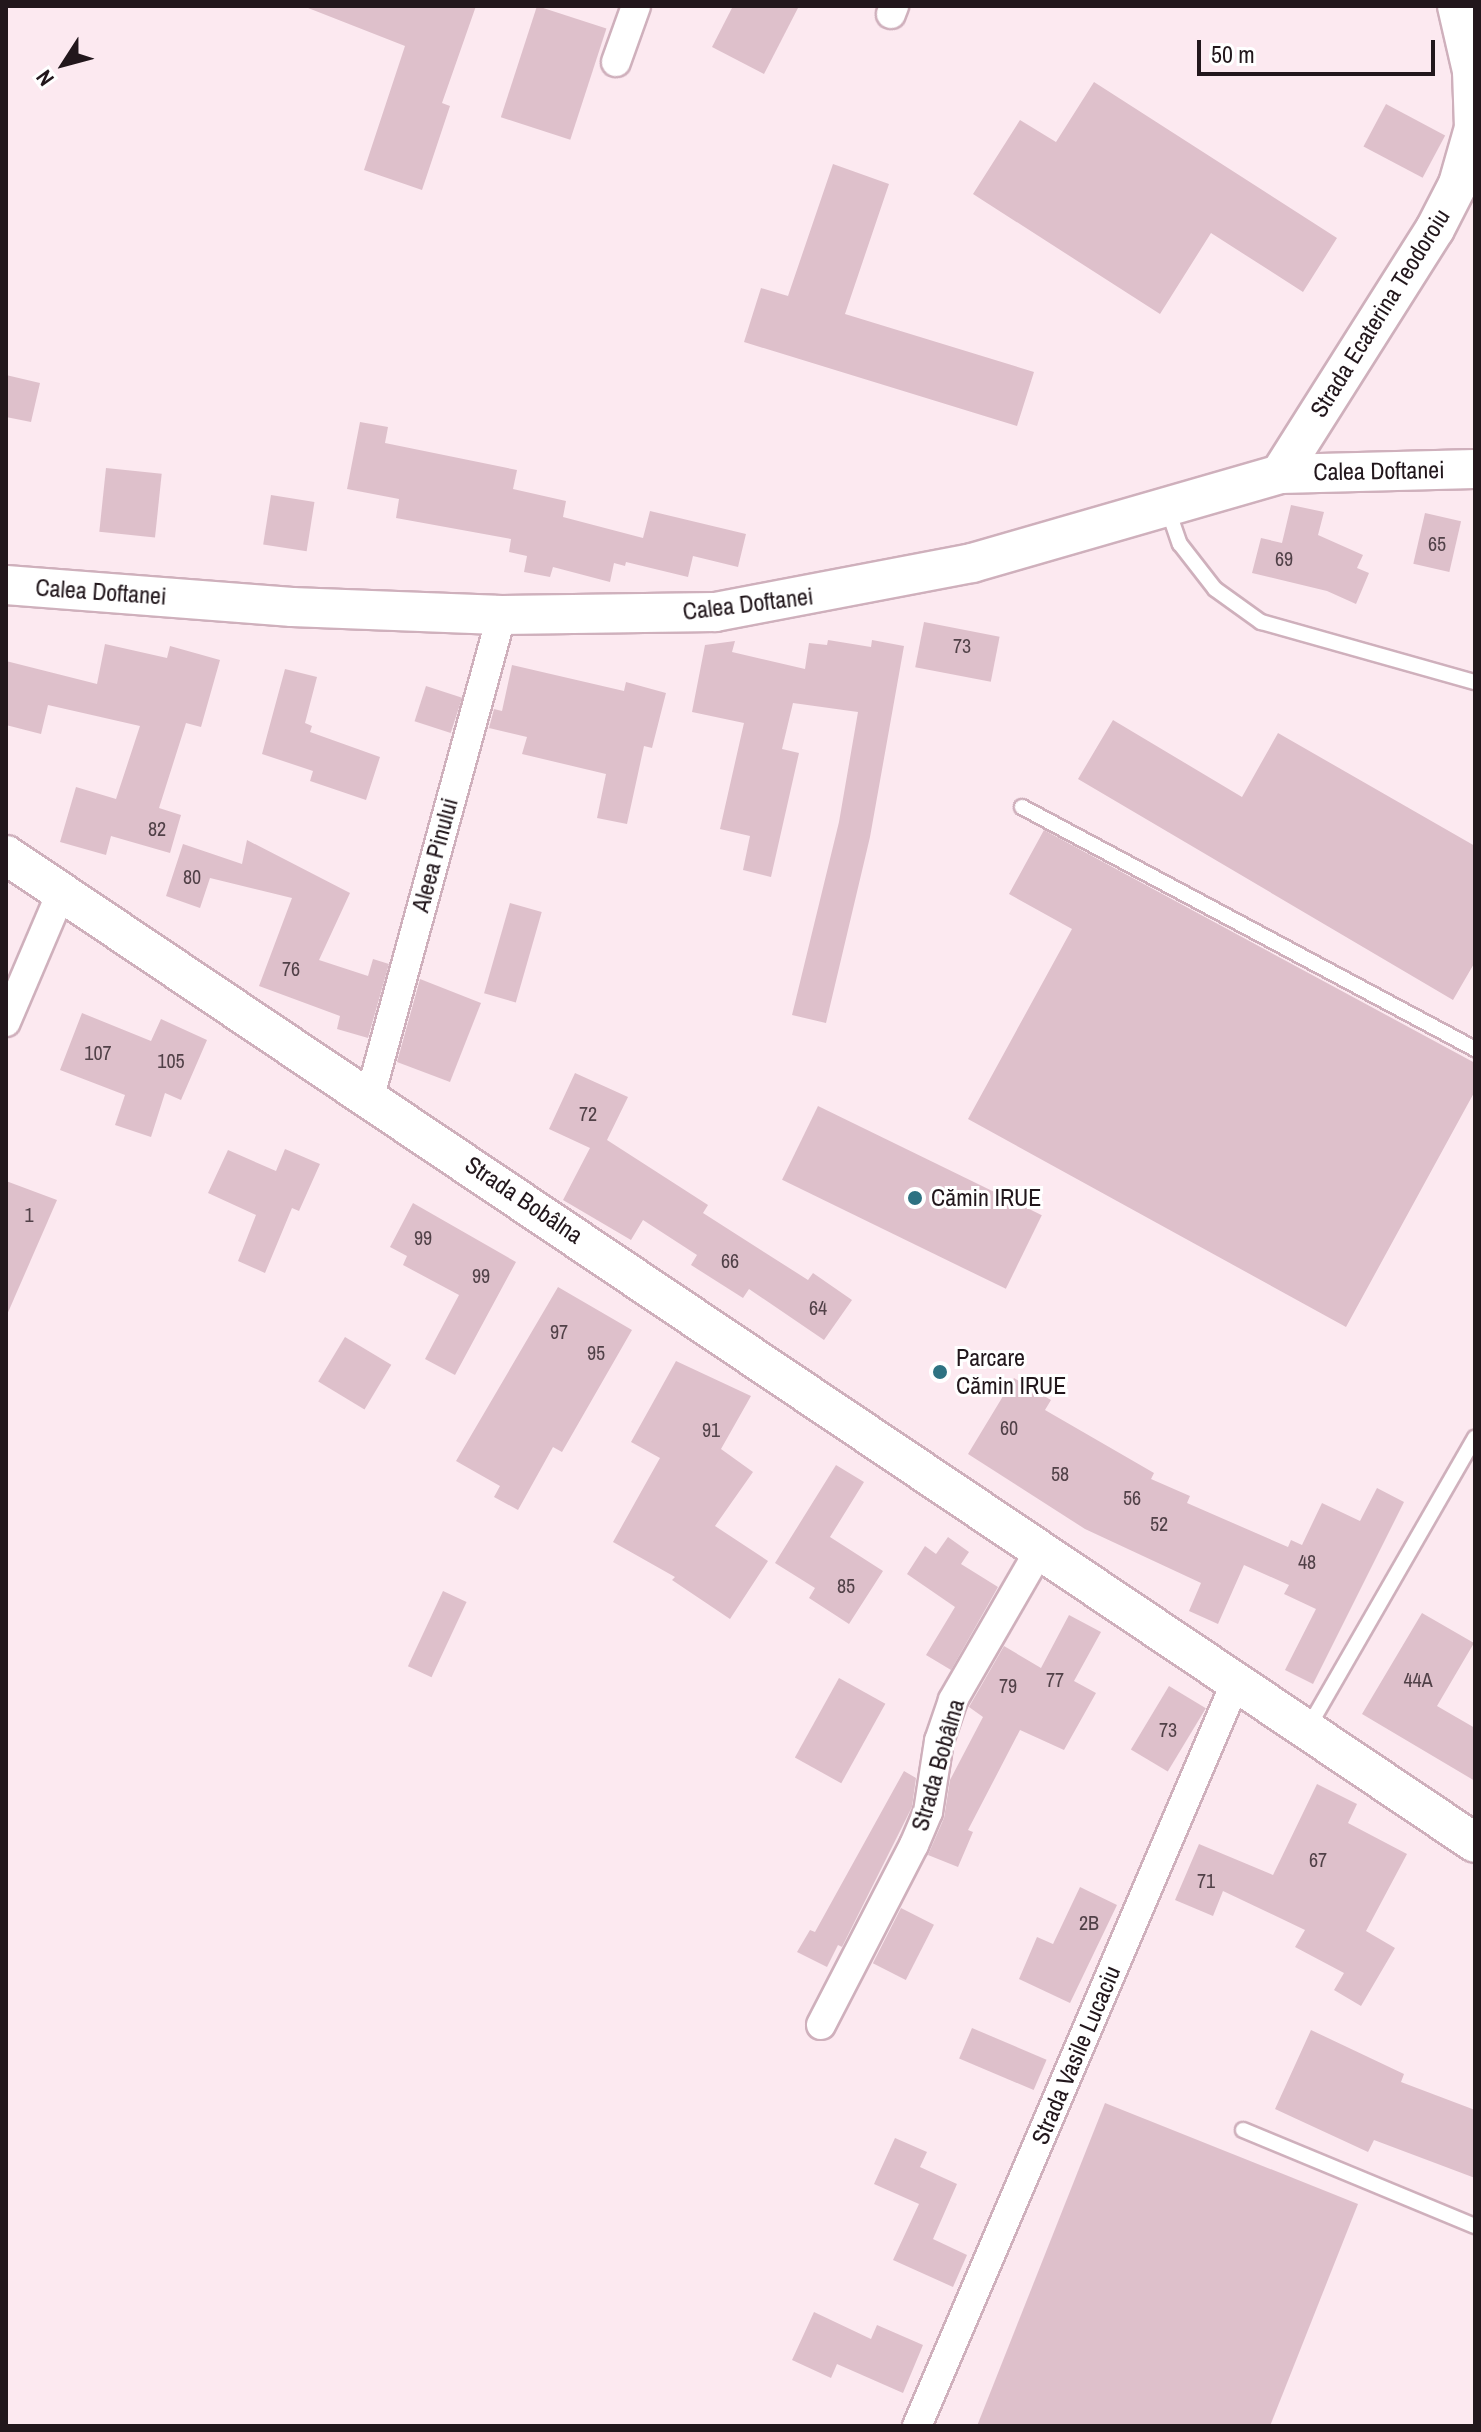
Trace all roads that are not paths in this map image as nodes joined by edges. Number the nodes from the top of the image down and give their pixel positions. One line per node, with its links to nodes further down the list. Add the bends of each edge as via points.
1 (636, 6): 3 (street)
2 (1457, 6): 5 (main road, Strada Ecaterina Teodoroiu, via 1472,71 1474,128 1458,184)
3 (616, 62)
4 (1475, 469): 5 (main road, Calea Doftanei)
5 (1280, 474): 6 (main road, Calea Doftanei)
6 (1167, 507): 8 (main road, Calea Doftanei, via 972,563 816,596 715,612); 9 (lane, via 1180,544 1215,589 1261,622)
7 (6, 585): 8 (main road, Calea Doftanei, via 292,607)
8 (502, 615): 15 (street, Aleea Pinului)
9 (1475, 682)
10 (1022, 807): 14 (lane)
11 (6, 855): 12 (main road, Strada Bobâlna)
12 (62, 891): 13 (street); 15 (main road, Strada Bobâlna)
13 (6, 1022)
14 (1475, 1049)
15 (370, 1096): 17 (main road, Strada Bobâlna)
16 (1475, 1438): 19 (lane)
17 (1039, 1551): 18 (main road, Strada Bobâlna); 21 (street, Strada Bobâlna, via 953,1700 939,1741 928,1812)
18 (1235, 1684): 19 (main road, Strada Bobâlna); 24 (street, Strada Vasile Lucaciu)
19 (1306, 1732): 20 (main road, Strada Bobâlna)
20 (1475, 1843)
21 (821, 2025)
22 (1243, 2130): 23 (lane)
23 (1475, 2226)
24 (917, 2426)

